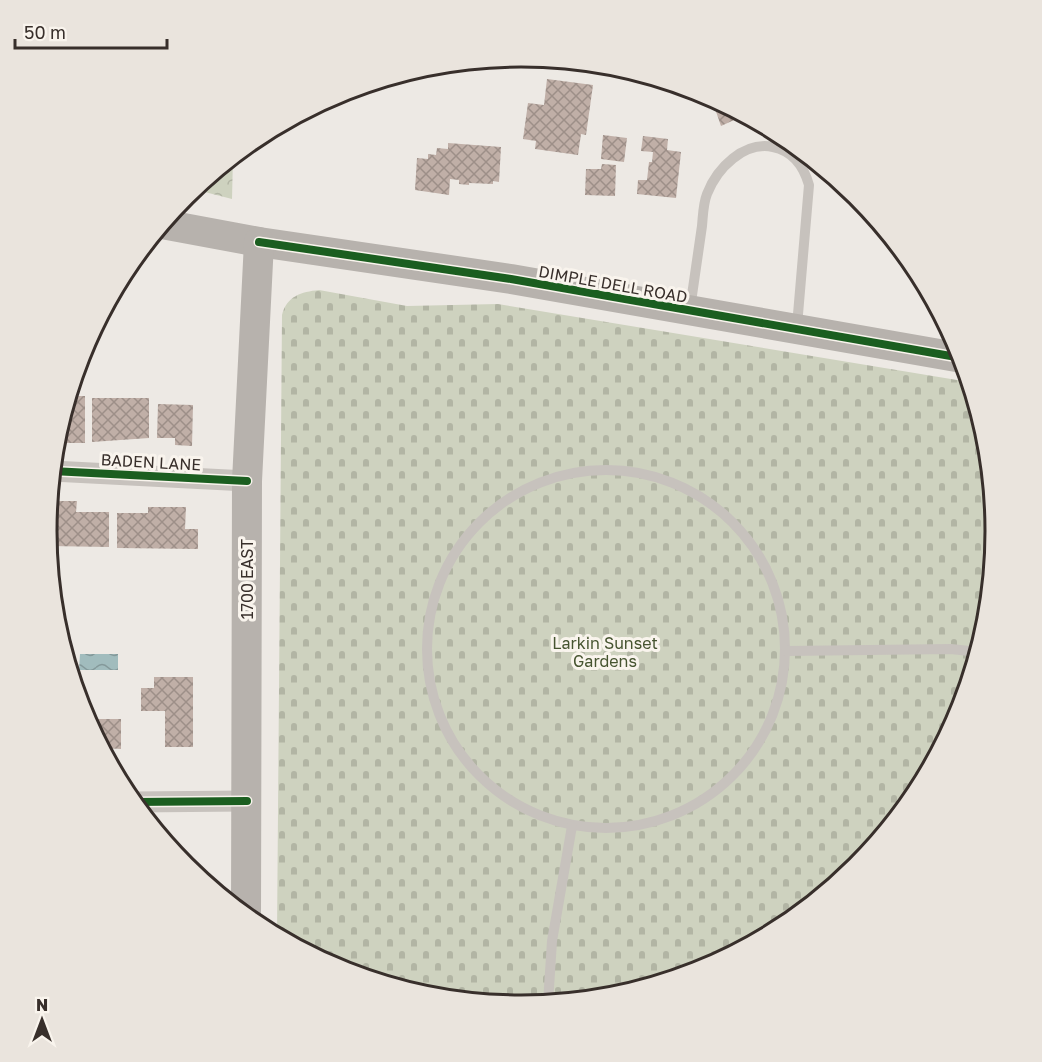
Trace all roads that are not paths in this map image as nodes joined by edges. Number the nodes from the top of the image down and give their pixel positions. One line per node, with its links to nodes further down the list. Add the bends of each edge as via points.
1 (171, 226): 2 (main road, DIMPLE DELL ROAD)
2 (259, 242): 3 (main road, DIMPLE DELL ROAD, via 481,274); 7 (main road, 1700 EAST)
3 (690, 311): 4 (main road, DIMPLE DELL ROAD); 4 (lane, via 706,195 719,172 732,160 763,145 789,153 805,171 809,185)
4 (796, 329): 5 (main road, DIMPLE DELL ROAD)
5 (951, 356)
6 (61, 471): 7 (street, BADEN LANE)
7 (247, 481): 10 (main road, 1700 EAST)
8 (786, 651): 9 (lane); 12 (lane, via 768,725 744,764 722,786 692,807 658,822 615,829); 12 (lane, via 776,597 759,556 708,501 668,482 620,470 577,473 542,481 481,520 446,565 433,601 426,644 436,706 453,743 478,777 530,812)
9 (969, 651)
10 (247, 801): 11 (street); 13 (main road, 1700 EAST)
11 (145, 802)
12 (572, 826): 14 (lane, via 552,941)
13 (246, 904)
14 (549, 994)

